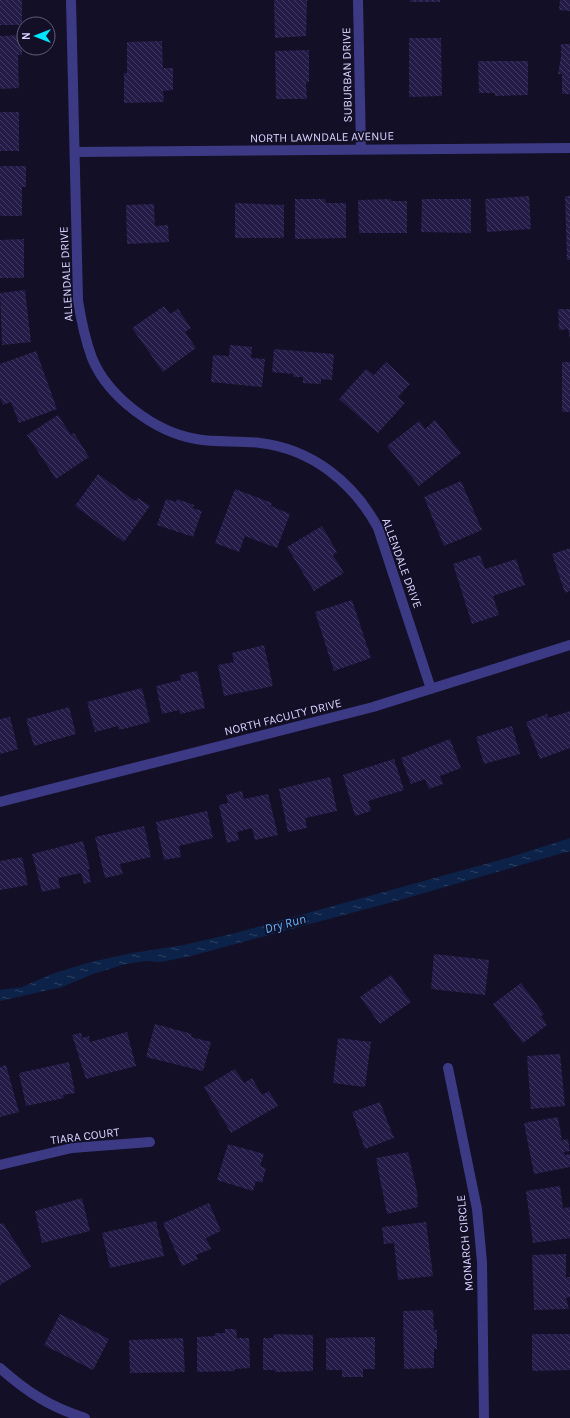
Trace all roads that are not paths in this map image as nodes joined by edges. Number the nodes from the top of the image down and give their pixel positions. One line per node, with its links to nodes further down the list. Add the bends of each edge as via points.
1 (71, 0): 5 (street, ALLENDALE DRIVE)
2 (358, 0): 4 (street, SUBURBAN DRIVE)
3 (570, 148): 4 (street, NORTH LAWNDALE AVENUE)
4 (361, 149): 5 (street, NORTH LAWNDALE AVENUE)
5 (74, 152): 7 (street, ALLENDALE DRIVE, via 78,300 83,330 93,360 109,386 139,414 176,433 217,442 259,442 289,449 325,467 340,479 365,506 378,528)
6 (570, 645): 7 (street, NORTH FACULTY DRIVE)
7 (431, 689): 8 (street, NORTH FACULTY DRIVE, via 318,722)
8 (0, 802)
9 (448, 1068): 14 (street, MONARCH CIRCLE, via 477,1209 482,1262)
10 (150, 1142): 11 (street, TIARA COURT, via 72,1148)
11 (0, 1165)
12 (0, 1368): 13 (street, via 31,1394 68,1413)
13 (85, 1418)
14 (484, 1418)

